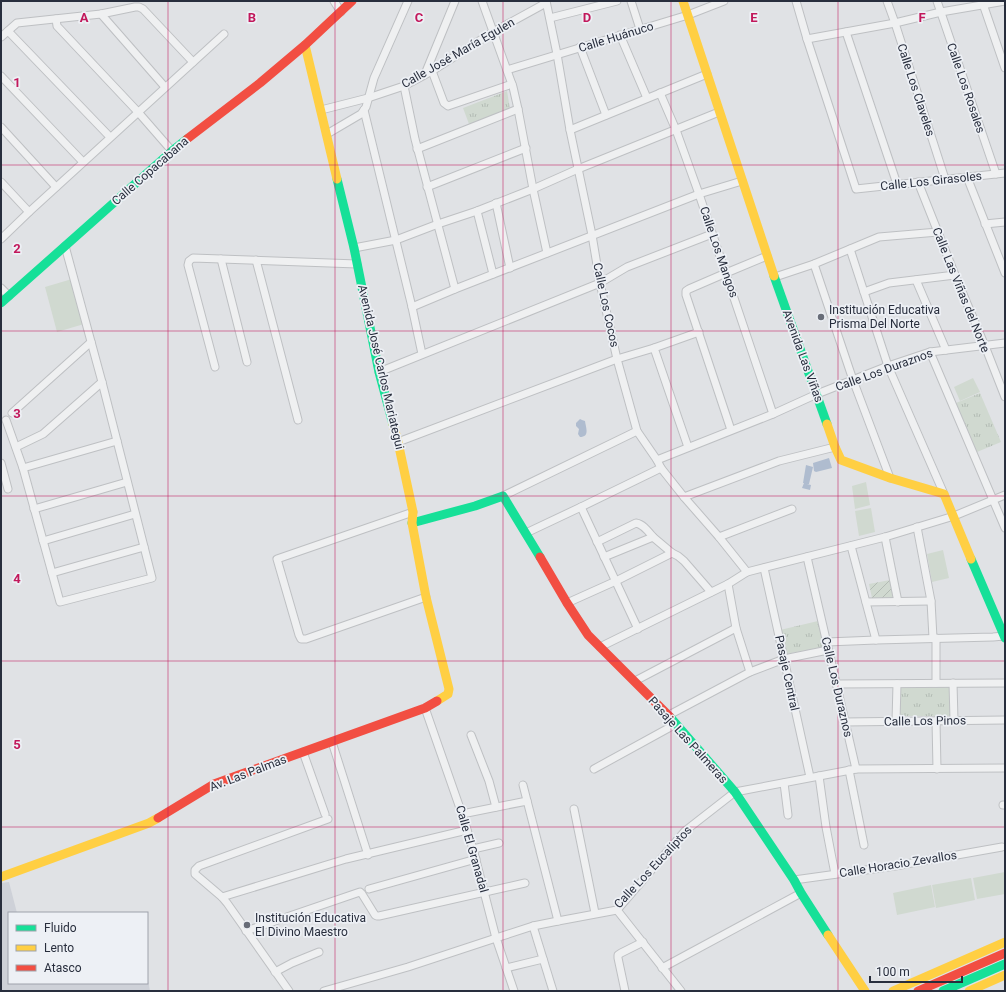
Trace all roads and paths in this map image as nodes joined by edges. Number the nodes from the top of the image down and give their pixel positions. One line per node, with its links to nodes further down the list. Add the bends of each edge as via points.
1 (334, 1): 16 (street)
2 (352, 1): 16 (main road, Calle Copacabana)
3 (408, 1): 45 (street, via 374,78)
4 (455, 1): 38 (street)
5 (482, 1): 25 (street)
6 (617, 1): 20 (street)
7 (631, 1): 23 (street)
8 (683, 1): 19 (main road, Avenida Las Viñas)
9 (724, 1): 19 (street, Calle Huánuco)
10 (796, 1): 30 (street)
11 (887, 1): 22 (street, Calle Los Claveles)
12 (937, 1): 17 (street, Calle Los Rosales)
13 (1005, 1): 15 (street)
14 (546, 2): 20 (street, Calle Los Cocos); 25 (street, Calle José María Egulen)
15 (983, 3): 17 (street); 35 (street)
16 (341, 12): 31 (main road, Calle Copacabana)
17 (940, 12): 22 (street); 64 (street, Calle Los Rosales)
18 (101, 14): 21 (street); 34 (street, via 139,7); 43 (street)
19 (688, 15): 23 (street, Calle Huánuco); 39 (main road, Avenida Las Viñas)
20 (550, 18): 33 (street, Calle Los Cocos)
21 (56, 19): 24 (street, via 17,23); 50 (street, via 58,26)
22 (895, 23): 26 (street); 66 (street, Calle Los Claveles)
23 (640, 29): 28 (street, Calle Huánuco)
24 (8, 31): 29 (street); 57 (street)
25 (493, 32): 36 (street); 37 (street, Calle José María Egulen)
26 (846, 32): 30 (street); 70 (street)
27 (224, 34): 34 (street)
28 (620, 35): 32 (street, Calle Huánuco); 46 (street)
29 (1, 37)
30 (807, 39): 70 (street, Calle Los Girasoles, via 856,189)
31 (305, 45): 48 (main road, Avenida José Carlos Mariategui); 60 (main road, Calle Copacabana)
32 (580, 48): 33 (street, Calle Huánuco); 52 (street)
33 (557, 54): 36 (street, Calle Huánuco); 54 (street, Calle Los Cocos)
34 (193, 62): 43 (street)
35 (1005, 68)
36 (507, 70): 41 (street)
37 (432, 71): 38 (street, Calle José María Egulen); 41 (street, via 444,103 448,106)
38 (425, 74): 42 (street, Calle José María Egulen)
39 (707, 74): 44 (street); 51 (main road, Avenida Las Viñas)
40 (1, 76): 61 (street)
41 (512, 84): 47 (street)
42 (404, 86): 45 (street, Calle José María Egulen); 59 (street)
43 (165, 87): 50 (street)
44 (660, 93): 46 (street); 55 (street, Calle Los Mangos)
45 (368, 98): 48 (street, Calle José María Egulen); 49 (street)
46 (647, 98): 52 (street)
47 (518, 109): 58 (street); 59 (street)
48 (321, 110): 56 (main road, Avenida José Carlos Mariategui)
49 (364, 110): 56 (street); 85 (street)
50 (138, 112): 57 (street); 60 (street)
51 (719, 112): 55 (street); 68 (main road, Avenida Las Viñas)
52 (606, 115): 54 (street)
53 (1, 127): 71 (street)
54 (570, 130): 62 (street, Calle Los Cocos)
55 (676, 130): 62 (street); 74 (street, Calle Los Mangos)
56 (327, 134): 87 (main road, Avenida José Carlos Mariategui)
57 (110, 138): 61 (street)
58 (526, 148): 72 (street); 73 (street)
59 (417, 149): 72 (street)
60 (172, 151): 86 (main road, Calle Copacabana)
61 (83, 162): 71 (street)
62 (578, 169): 73 (street); 83 (street, Calle Los Cocos)
63 (1005, 173): 64 (street, Calle Los Girasoles)
64 (996, 174): 65 (street, Calle Los Girasoles)
65 (967, 177): 66 (street, Calle Los Girasoles); 80 (street)
66 (945, 179): 69 (street, Calle Los Girasoles)
67 (1, 182): 77 (street)
68 (742, 182): 74 (street); 90 (main road, Avenida Las Viñas)
69 (918, 182): 70 (street, Calle Los Girasoles); 81 (street, Calle Las Viñas del Norte)
70 (897, 184)
71 (56, 187): 77 (street)
72 (427, 187): 79 (street)
73 (533, 189): 75 (street); 89 (street)
74 (699, 194): 82 (street, Calle Los Mangos); 83 (street)
75 (496, 203): 76 (street); 95 (street)
76 (477, 211): 79 (street); 98 (street)
77 (29, 212): 84 (street)
78 (1005, 222): 80 (street)
79 (438, 224): 85 (street); 104 (street)
80 (985, 224): 97 (street)
81 (938, 232): 88 (street, via 879,237); 99 (street, Calle Las Viñas del Norte)
82 (712, 234): 96 (street, Calle Los Mangos); 102 (street, via 627,267)
83 (592, 235): 89 (street); 102 (street, Calle Los Cocos)
84 (1, 239)
85 (396, 240): 87 (street); 108 (street)
86 (65, 246): 106 (main road, Calle Copacabana); 110 (street)
87 (354, 248): 93 (main road, Avenida José Carlos Mariategui)
88 (850, 249): 94 (street); 105 (street)
89 (547, 253): 95 (street)
90 (767, 256): 96 (street); 100 (main road, Avenida Las Viñas)
91 (221, 259): 92 (street); 118 (street); 120 (street, via 193,258 188,265)
92 (256, 260): 93 (street); 129 (street)
93 (357, 264): 121 (main road, Avenida José Carlos Mariategui)
94 (814, 264): 100 (street); 122 (street)
95 (510, 268): 98 (street)
96 (726, 273): 109 (street, via 686,291); 127 (street, Calle Los Mangos)
97 (1005, 273)
98 (493, 274): 104 (street)
99 (955, 276): 101 (street); 112 (street, Calle Las Viñas del Norte)
100 (775, 277): 124 (main road, Avenida Las Viñas)
101 (916, 280): 105 (street, via 889,283); 114 (street)
102 (600, 283): 116 (street); 117 (street, Calle Los Cocos)
103 (1, 288): 106 (street)
104 (455, 289): 108 (street)
105 (864, 292): 119 (street)
106 (9, 296): 107 (main road, Calle Copacabana)
107 (1, 303)
108 (412, 307): 116 (street)
109 (699, 332): 113 (street); 130 (street)
110 (91, 342): 123 (street); 126 (street)
111 (1005, 343): 112 (street, Calle Los Duraznos)
112 (984, 346): 114 (street, Calle Los Duraznos); 125 (street, Calle Las Viñas del Norte)
113 (654, 348): 117 (street); 135 (street)
114 (946, 350): 115 (street, Calle Los Duraznos)
115 (930, 352): 119 (street, Calle Los Duraznos); 148 (street)
116 (422, 354): 121 (street)
117 (617, 358): 131 (street, Calle Los Cocos); 133 (street)
118 (247, 362)
119 (888, 366): 122 (street, Calle Los Duraznos); 144 (street)
120 (215, 367)
121 (379, 372): 133 (main road, Avenida José Carlos Mariategui)
122 (854, 380): 124 (street, Calle Los Duraznos); 141 (street)
123 (102, 382): 132 (street); 134 (street, via 43,434)
124 (817, 394): 127 (street, Calle Los Duraznos); 136 (main road, Avenida Las Viñas)
125 (1005, 397)
126 (12, 412)
127 (773, 414): 130 (street, Calle Los Duraznos)
128 (4, 420): 134 (street)
129 (298, 420)
130 (731, 430): 135 (street, Calle Los Duraznos)
131 (637, 431): 137 (street, Calle Los Cocos); 146 (street)
132 (117, 441): 139 (street); 142 (street)
133 (398, 442): 152 (main road, Avenida José Carlos Mariategui)
134 (16, 447): 139 (street)
135 (688, 447): 137 (street, Calle Los Duraznos)
136 (835, 447): 141 (main road, Avenida Las Viñas, via 841,460); 147 (street, via 779,461)
137 (657, 460): 140 (street, Calle Los Cocos)
138 (1, 465): 143 (street)
139 (23, 468): 150 (street)
140 (661, 468): 147 (street, Calle Los Cocos); 149 (street)
141 (890, 478): 144 (main road, Avenida Las Viñas)
142 (127, 482): 150 (street); 153 (street)
143 (8, 490)
144 (944, 494): 154 (main road)
145 (1005, 495): 148 (street)
146 (503, 496): 155 (main road); 158 (main road, Pasaje Las Palmeras)
147 (684, 497): 160 (street, Calle Los Cocos)
148 (993, 500): 154 (street); 157 (street)
149 (581, 507): 158 (street); 163 (street)
150 (34, 509): 162 (street)
151 (792, 509): 160 (street)
152 (413, 512): 155 (main road, Avenida José Carlos Mariategui); 175 (street, via 276,559 302,639)
153 (135, 514): 162 (street); 165 (street)
154 (954, 516): 156 (street); 182 (main road)
155 (412, 523): 175 (main road, Avenida José Carlos Mariategui)
156 (917, 527): 161 (street); 176 (street)
157 (1005, 528)
158 (526, 533): 179 (main road, Pasaje Las Palmeras)
159 (653, 536): 163 (street, via 636,523); 166 (street); 167 (street)
160 (719, 537): 170 (street, Calle Los Cocos)
161 (885, 537): 164 (street); 178 (street)
162 (43, 541): 171 (street)
163 (597, 542): 167 (street)
164 (851, 546): 168 (street); 177 (street)
165 (144, 547): 171 (street); 171 (street, via 152,578 60,602)
166 (672, 553): 172 (street); 174 (street, via 684,561)
167 (604, 557): 172 (street)
168 (807, 557): 169 (street); 185 (street, Calle Los Duraznos)
169 (764, 568): 170 (street); 187 (street, Pasaje Central)
170 (747, 572): 173 (street)
171 (52, 573)
172 (616, 581): 179 (street); 180 (street)
173 (728, 584): 174 (street); 181 (street)
174 (711, 592): 180 (street)
175 (426, 597): 195 (main road, Avenida José Carlos Mariategui)
176 (931, 601): 178 (street); 183 (street)
177 (866, 602): 178 (street); 184 (street)
178 (898, 602)
179 (567, 603): 186 (main road, Pasaje Las Palmeras, via 588,635)
180 (638, 628): 186 (street)
181 (736, 628): 188 (street); 189 (street)
182 (1005, 637): 183 (street)
183 (935, 638): 184 (street); 194 (street)
184 (876, 640): 185 (street)
185 (827, 646): 187 (street); 192 (street, Calle Los Duraznos)
186 (600, 647): 189 (main road, Pasaje Las Palmeras)
187 (784, 659): 188 (street); 212 (street, Pasaje Central)
188 (750, 672): 197 (street)
189 (635, 681): 197 (main road, Pasaje Las Palmeras)
190 (952, 683): 191 (street); 194 (street); 198 (street)
191 (1005, 683)
192 (836, 684): 193 (street); 202 (street, Calle Los Duraznos)
193 (896, 684): 194 (street); 200 (street)
194 (936, 684)
195 (449, 689): 196 (main road, Av. Las Palmas, via 448,694)
196 (425, 708): 205 (main road, Av. Las Palmas); 219 (street, Calle El Granadal)
197 (669, 715): 203 (main road, Pasaje Las Palmeras)
198 (954, 720): 199 (street, Calle Los Pinos); 201 (street, Calle Los Pinos)
199 (1005, 720)
200 (896, 721): 201 (street, Calle Los Pinos); 202 (street, Calle Los Pinos)
201 (936, 721): 209 (street)
202 (845, 722): 210 (street, Calle Los Duraznos)
203 (676, 724): 208 (street); 215 (main road, Pasaje Las Palmeras)
204 (472, 735): 217 (street)
205 (332, 742): 206 (main road, Av. Las Palmas); 226 (street)
206 (303, 752): 229 (main road, Av. Las Palmas, via 214,784 149,823); 235 (street, via 327,816 199,866 195,874)
207 (1005, 768): 209 (street, Calle Los Eucaliptos)
208 (594, 769)
209 (937, 769): 210 (street, Calle Los Eucaliptos)
210 (852, 770): 211 (street, Calle Los Eucaliptos); 223 (street, Calle Los Duraznos)
211 (819, 776): 212 (street, Calle Los Eucaliptos); 228 (street)
212 (810, 777): 213 (street, Calle Los Eucaliptos)
213 (784, 782): 215 (street, Calle Los Eucaliptos); 220 (street)
214 (523, 785): 216 (street)
215 (735, 792): 230 (main road, Pasaje Las Palmeras); 236 (street, Calle Los Eucaliptos, via 685,831)
216 (527, 801): 217 (street); 238 (street)
217 (496, 807): 219 (street)
218 (574, 809): 237 (street)
219 (462, 814): 221 (street, Calle El Granadal)
220 (788, 815)
221 (467, 830): 225 (street, Calle El Granadal); 226 (street)
222 (499, 843): 225 (street)
223 (864, 845)
224 (1002, 846): 228 (street, Calle Horacio Zevallos, via 895,866)
225 (473, 849): 227 (street, Calle El Granadal)
226 (368, 854): 235 (street)
227 (476, 859): 232 (street); 233 (street, Calle El Granadal)
228 (835, 874): 230 (street, Calle Horacio Zevallos)
229 (1, 877)
230 (794, 880): 234 (main road, Pasaje Las Palmeras)
231 (525, 883): 233 (street)
232 (368, 889)
233 (484, 892): 240 (street, via 377,916 360,892); 241 (street, Calle El Granadal)
234 (801, 893): 249 (street); 258 (main road, Pasaje Las Palmeras)
235 (222, 897): 240 (street)
236 (617, 910): 237 (street, Calle Los Eucaliptos); 242 (street)
237 (596, 913): 238 (street, Calle Los Eucaliptos)
238 (558, 921): 239 (street, Calle Los Eucaliptos)
239 (533, 926): 241 (street, Calle Los Eucaliptos); 246 (street)
240 (246, 931): 250 (street)
241 (496, 938): 248 (street, Calle El Granadal); 253 (street, Calle Los Eucaliptos)
242 (643, 942): 249 (street); 256 (street, via 618,955)
243 (1005, 942): 259 (main road)
244 (319, 952): 250 (street, via 292,962)
245 (1005, 953): 260 (main road)
246 (543, 959): 248 (street); 255 (street)
247 (1005, 964): 261 (main road)
248 (506, 968): 254 (street, Calle El Granadal)
249 (662, 968): 257 (street)
250 (275, 972): 252 (street)
251 (1005, 975): 262 (main road)
252 (289, 991)
253 (324, 991)
254 (514, 991)
255 (553, 991)
256 (625, 991)
257 (681, 991)
258 (865, 991)
259 (893, 991)
260 (918, 991)
261 (942, 991)
262 (969, 991)

